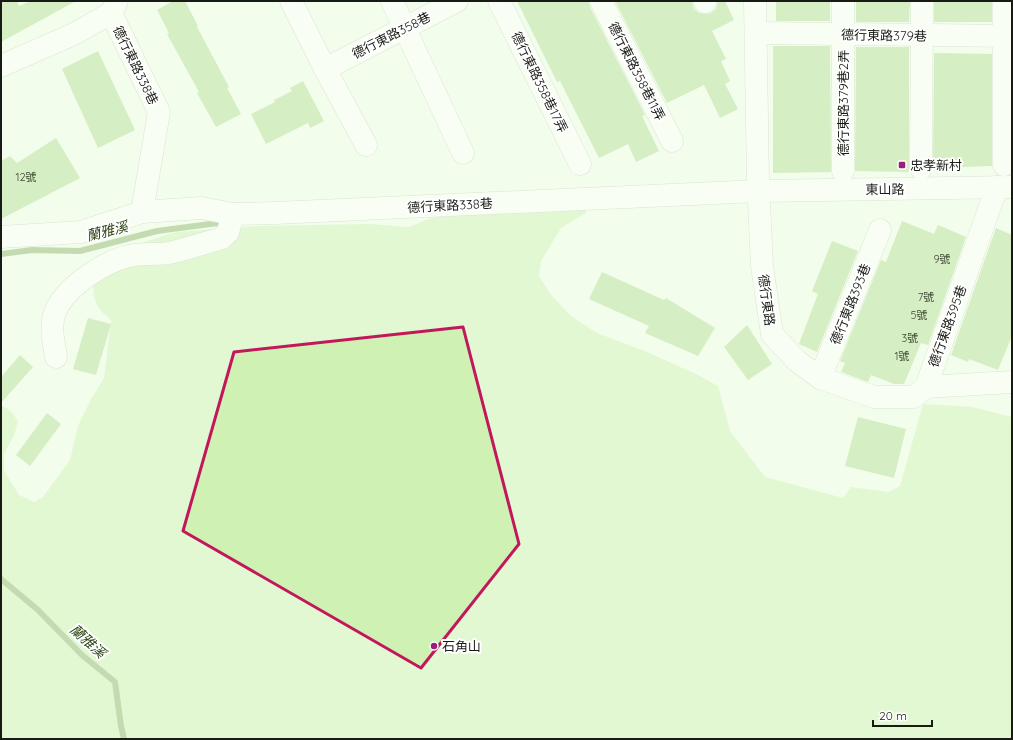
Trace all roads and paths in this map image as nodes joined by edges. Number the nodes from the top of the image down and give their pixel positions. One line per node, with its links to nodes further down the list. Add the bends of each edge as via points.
1 (291, 1): 17 (street)
2 (392, 1): 11 (street)
3 (457, 1): 11 (street, 德行東路358巷)
4 (499, 1): 21 (street, 德行東路358巷17弄)
5 (601, 1): 18 (street, 德行東路358巷11弄)
6 (755, 1): 12 (street, 德行東路)
7 (843, 1): 13 (street, 德行東路379巷2弄)
8 (922, 1): 14 (street)
9 (1004, 1): 15 (street)
10 (114, 7): 16 (street, 德行東路338巷, via 74,34); 27 (street, 德行東路338巷, via 159,112)
11 (405, 28): 17 (street, 德行東路358巷); 20 (street)
12 (756, 33): 13 (street, 德行東路379巷); 26 (street, 德行東路)
13 (843, 34): 14 (street, 德行東路379巷); 24 (street, 德行東路379巷2弄)
14 (922, 35): 15 (street, 德行東路379巷); 23 (street)
15 (1008, 36): 22 (street)
16 (1, 66)
17 (325, 69): 19 (street)
18 (672, 141)
19 (366, 145)
20 (463, 153)
21 (580, 164)
22 (1004, 165)
23 (921, 168)
24 (843, 171)
25 (1005, 187): 26 (street, 東山路); 34 (street, 德行東路395巷, via 969,265)
26 (758, 190): 28 (street, 德行東路338巷); 32 (street, 德行東路, via 762,266 772,334 796,361)
27 (142, 212): 28 (street, 德行東路338巷, via 201,208); 30 (street, 德行東路338巷, via 81,232)
28 (233, 214): 31 (street, via 228,232 222,238 168,253 129,256 85,277 69,291 54,315 52,328)
29 (880, 230): 32 (street, 德行東路393巷)
30 (1, 237)
31 (56, 357)
32 (820, 378): 34 (street, 德行東路, via 874,397 914,397)
33 (1012, 382): 34 (street, 德行東路)
34 (926, 387)

